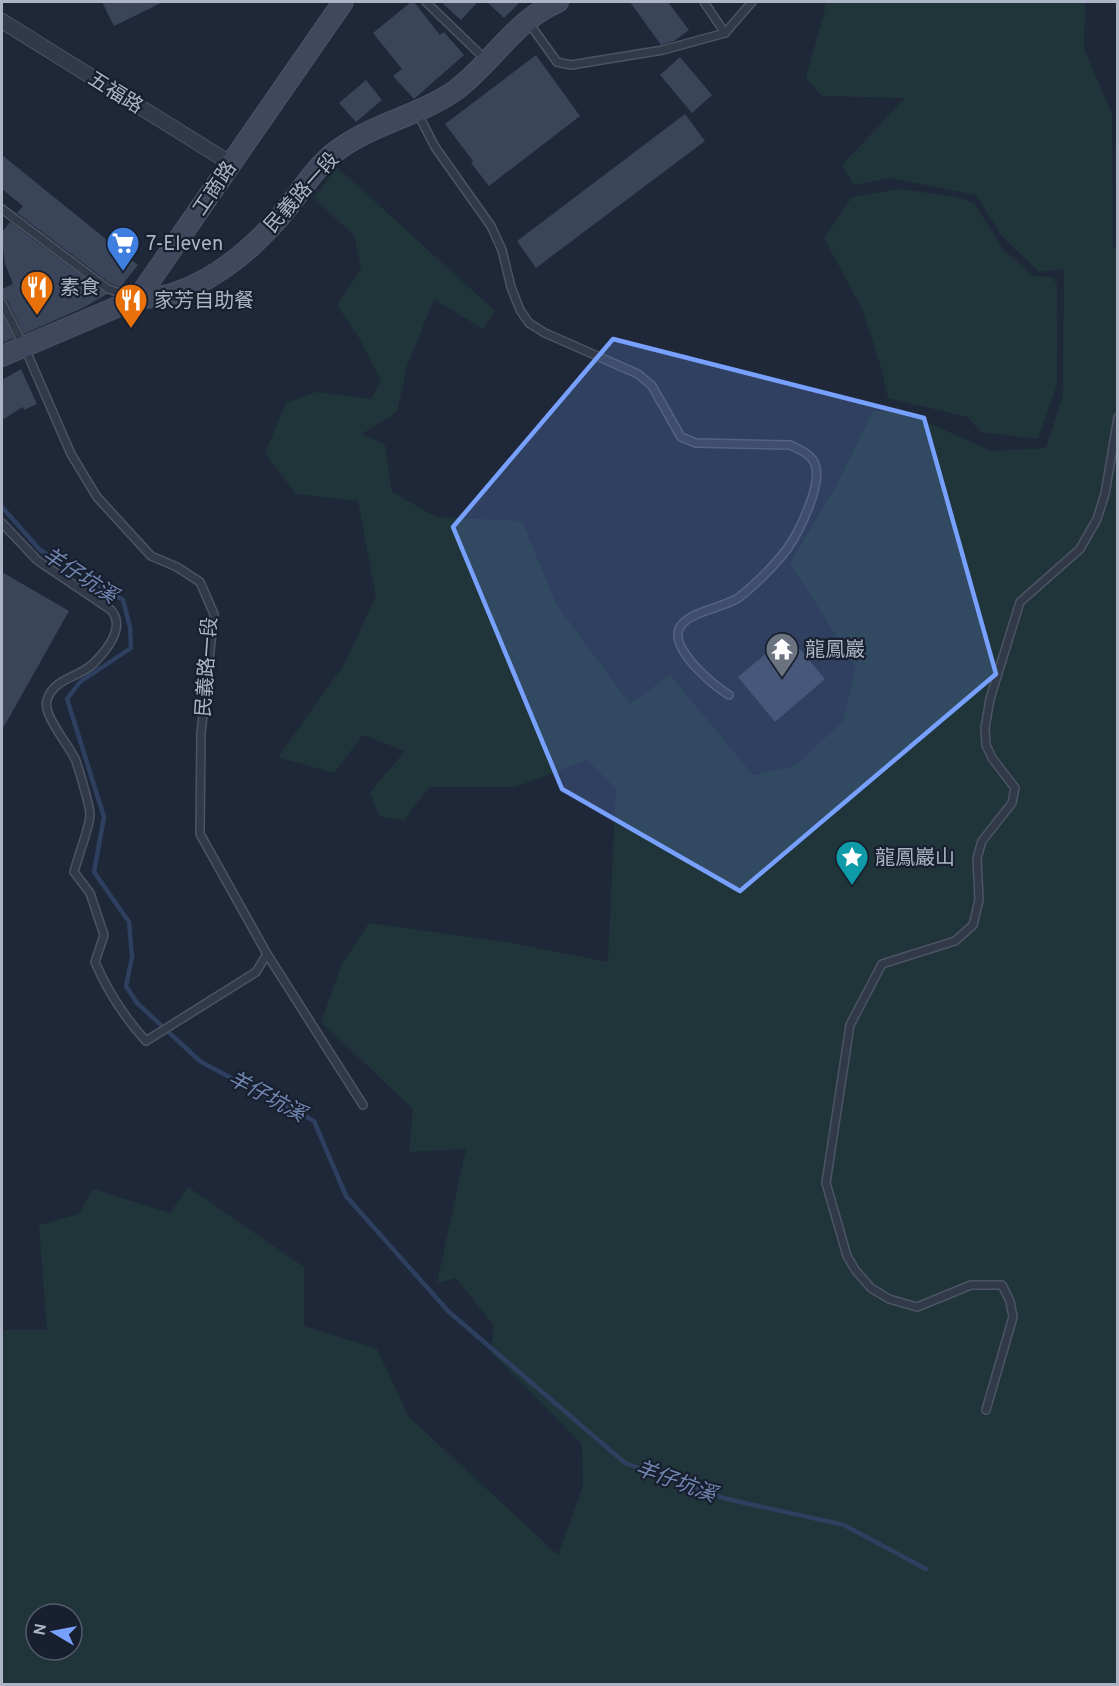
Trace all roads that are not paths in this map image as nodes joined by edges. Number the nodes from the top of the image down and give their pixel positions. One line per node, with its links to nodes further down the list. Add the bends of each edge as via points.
1 (343, 2): 11 (main road, 工商路)
2 (426, 2): 9 (lane)
3 (558, 2): 7 (main road, 民義路一段)
4 (704, 2): 8 (lane)
5 (752, 2): 8 (lane)
6 (2, 21): 11 (street, 五福路)
7 (527, 21): 8 (lane, via 557,62 571,65 663,50); 9 (main road, 民義路一段)
8 (725, 33)
9 (488, 62): 10 (main road, 民義路一段, via 458,88)
10 (417, 112): 13 (main road, 民義路一段, via 382,125 334,152 266,233 214,274 178,292); 19 (lane, via 435,147 491,226 520,310 529,322 545,333 638,374 652,386 681,437 696,443 790,445 815,462 817,477 808,507 787,548 738,598 685,620 679,629 677,641 684,653)
11 (230, 163): 13 (main road, 工商路)
12 (2, 209): 13 (lane, via 108,289)
13 (138, 298): 15 (main road, 民義路一段)
14 (2, 303): 15 (lane)
15 (24, 346): 16 (main road, 民義路一段); 20 (lane, 民義路一段, via 71,454 97,497 151,556 200,582 214,614 201,733 200,834)
16 (2, 356)
17 (1118, 417): 22 (lane, via 1097,519 1080,549 1020,602 990,699 986,745 1015,788 1012,803 982,841 978,858 979,900 973,925 955,941 882,964 850,1025 826,1183 847,1256 871,1288 889,1299 917,1307 971,1285 1002,1285 1013,1317)
18 (2, 523): 20 (lane, via 37,560 116,615 116,633 92,665 52,689 46,703 75,760 90,814 74,872 90,894 105,935 95,962 105,986 146,1041 256,972)
19 (729, 695)
20 (267, 954): 21 (lane, 民義路一段)
21 (363, 1105)
22 (986, 1410)

